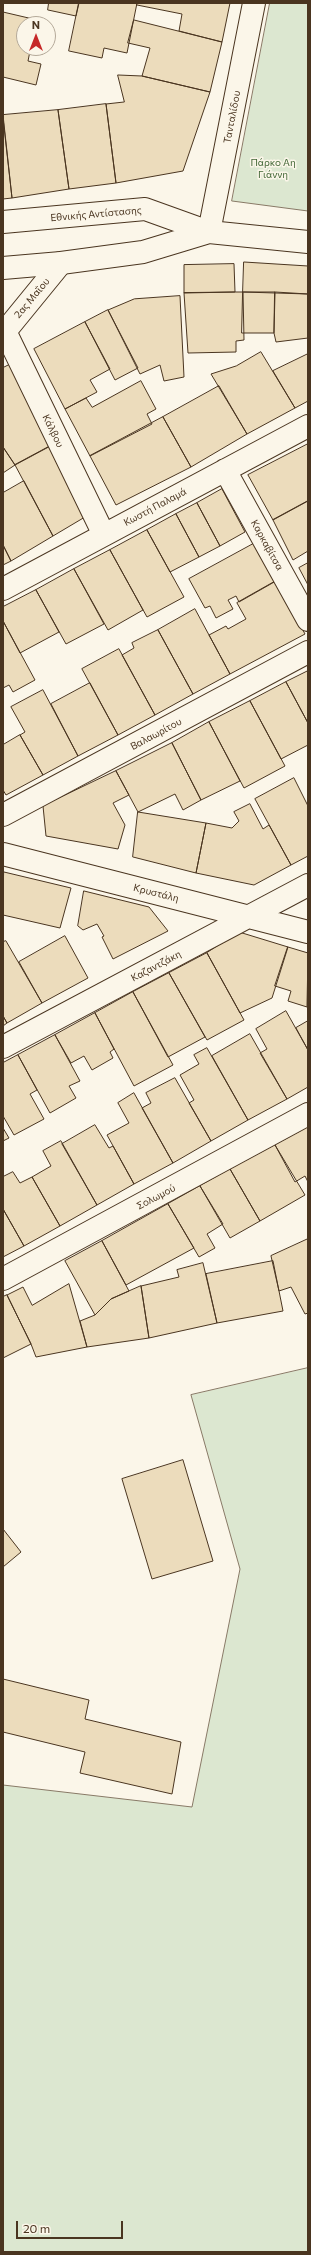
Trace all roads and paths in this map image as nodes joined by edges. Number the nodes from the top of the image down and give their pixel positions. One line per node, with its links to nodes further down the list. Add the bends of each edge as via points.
1 (254, 3): 3 (street, Τανταλίδου)
2 (3, 222): 3 (street, Εθνικής Αντίστασης, via 145,209)
3 (209, 232): 4 (street, Εθνικής Αντίστασης); 5 (street, Εθνικής Αντίστασης, via 143,252)
4 (308, 242)
5 (61, 263): 6 (street, Εθνικής Αντίστασης); 7 (street, 2ας Μαΐου)
6 (3, 268)
7 (4, 330): 10 (street, Κάλβου)
8 (308, 426): 9 (street, Κωστή Παλαμά)
9 (225, 470): 10 (street, Κωστή Παλαμά); 12 (street, Καρκαβίτσα)
10 (104, 535): 11 (street, Κωστή Παλαμά)
11 (3, 589)
12 (308, 620)
13 (308, 652): 14 (street, Βαλαωρίτου)
14 (3, 815)
15 (3, 854): 17 (street, Κρυστάλη)
16 (308, 885): 17 (street, Καζαντζάκη)
17 (249, 916): 18 (street, Κρυστάλη); 19 (street, Καζαντζάκη)
18 (308, 932)
19 (3, 1047)
20 (308, 1114): 21 (street, Σολωμού)
21 (3, 1279)

